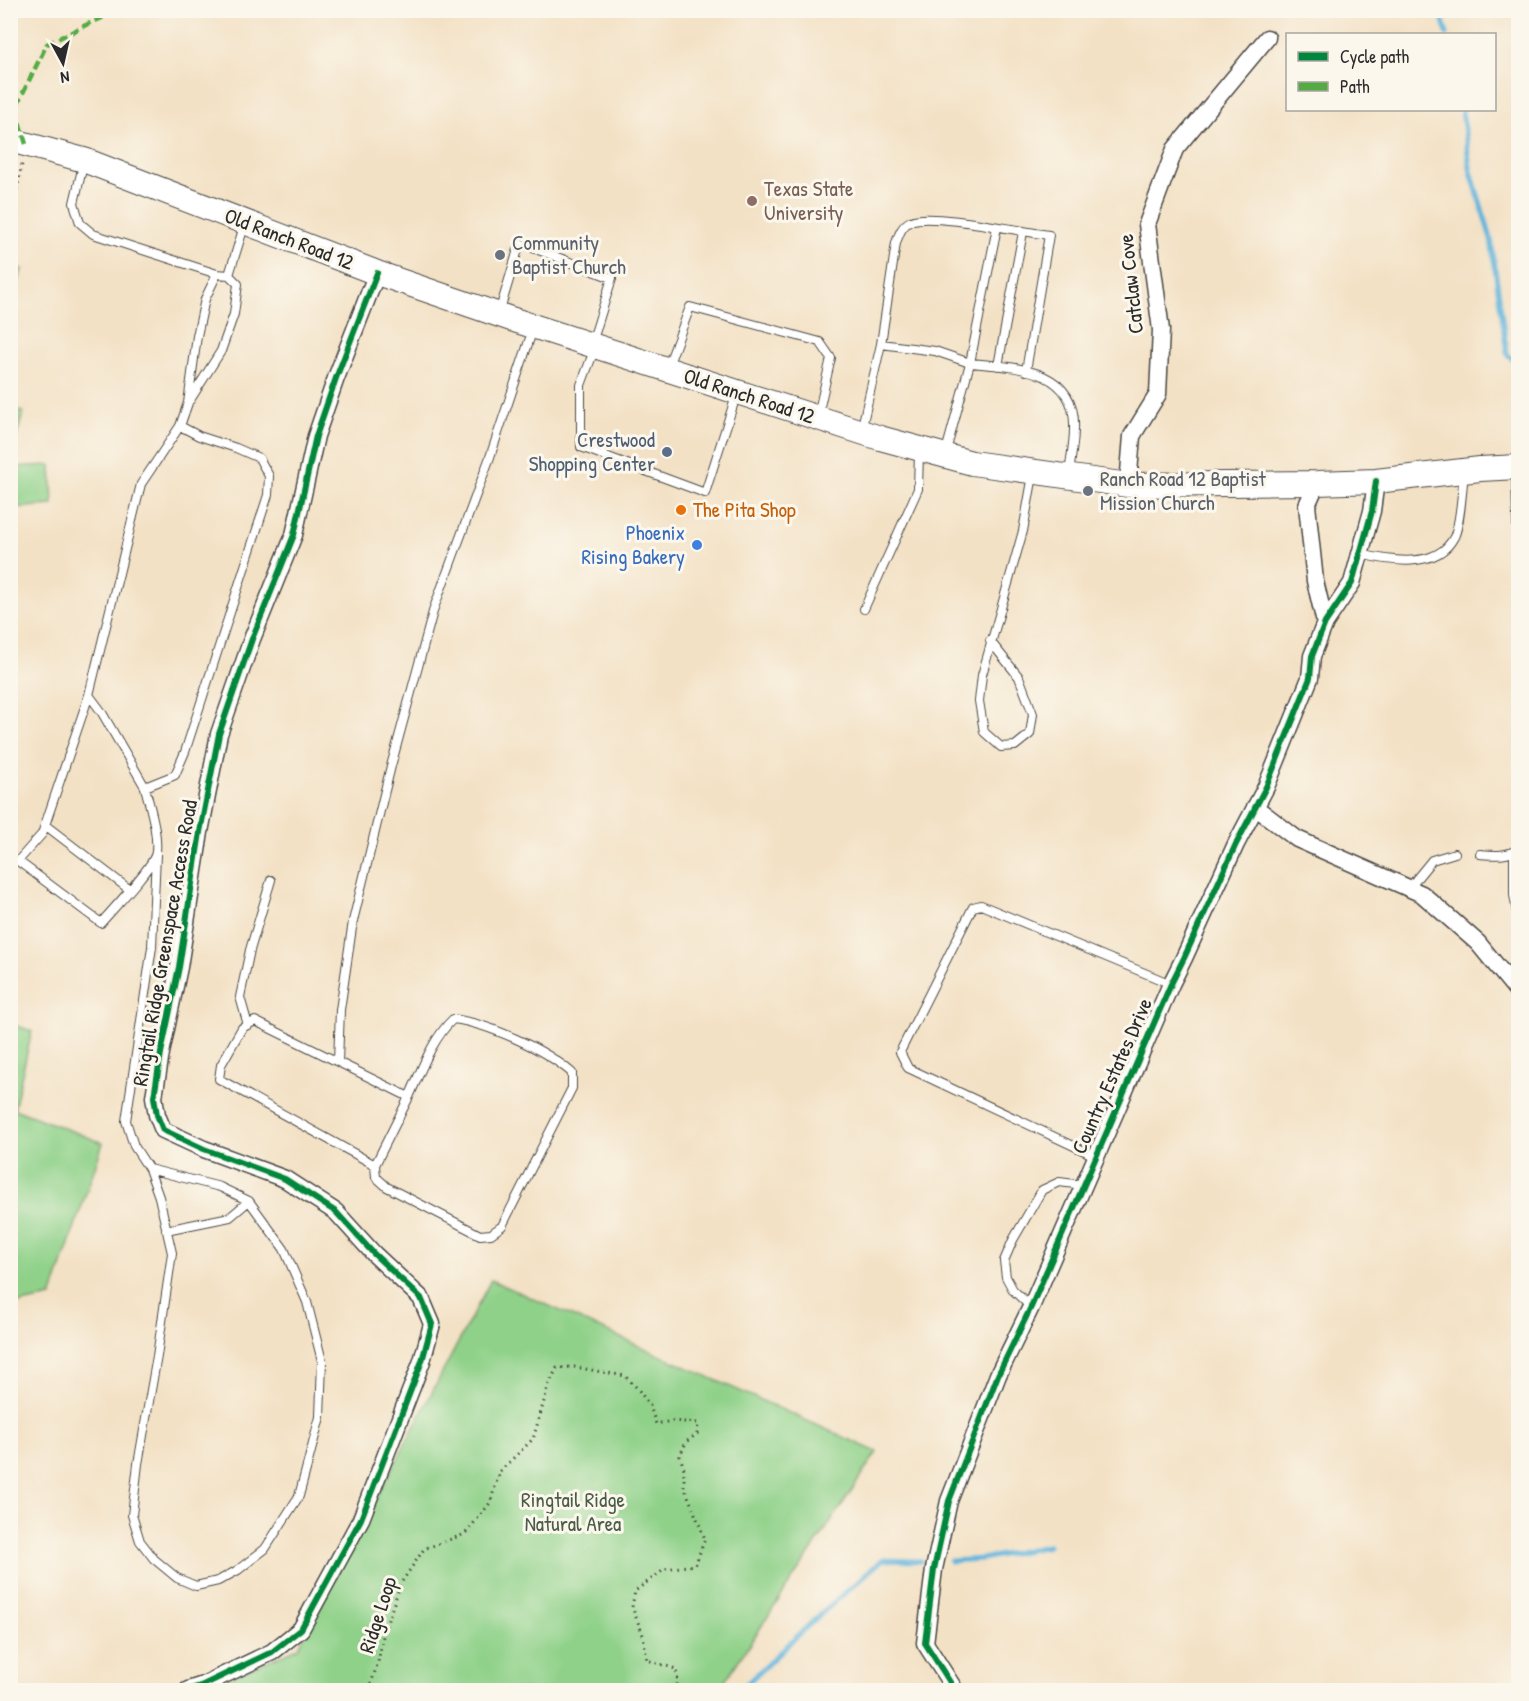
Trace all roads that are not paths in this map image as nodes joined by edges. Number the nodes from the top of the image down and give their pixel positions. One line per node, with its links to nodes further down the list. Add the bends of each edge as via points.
1 (1267, 38): 31 (street, Catclaw Cove, via 1175,148 1147,224 1161,330 1158,394 1132,436)
2 (18, 142): 3 (main road, Old Ranch Road 12)
3 (84, 160): 4 (main road, Old Ranch Road 12); 8 (lane, via 74,203 80,223 93,234)
4 (246, 222): 7 (main road, Old Ranch Road 12); 9 (lane)
5 (997, 227): 6 (lane); 13 (lane, via 917,219 902,228 896,243); 14 (lane)
6 (1023, 232): 15 (lane); 17 (lane, via 1049,235)
7 (377, 273): 10 (main road, Old Ranch Road 12); 61 (street, Ringtail Ridge Greenspace Access Road, via 316,436 294,535 219,734 154,1097 163,1130 285,1179 336,1212 421,1298 432,1324 422,1361 361,1519 301,1629 272,1652)
8 (217, 274): 9 (lane); 19 (lane, via 205,299)
9 (230, 274): 19 (lane, via 237,284 234,314 221,351)
10 (499, 314): 11 (main road, Old Ranch Road 12); 12 (lane, via 520,243 612,279)
11 (534, 326): 12 (main road, Old Ranch Road 12); 52 (lane, via 434,608 391,766 354,921 340,1010)
12 (594, 344): 16 (main road, Old Ranch Road 12); 18 (lane, via 581,385 581,447 705,493)
13 (881, 344): 14 (lane, via 935,351); 22 (lane)
14 (970, 363): 15 (lane); 24 (lane)
15 (998, 366): 17 (lane)
16 (667, 370): 18 (main road, Old Ranch Road 12); 20 (lane, via 690,307 820,342 831,358)
17 (1026, 371): 28 (lane, via 1051,378 1064,391 1072,410 1074,428)
18 (737, 392): 20 (main road, Old Ranch Road 12)
19 (188, 403): 21 (lane)
20 (818, 418): 22 (main road, Old Ranch Road 12)
21 (180, 426): 37 (lane, via 141,484); 38 (lane, via 259,458 269,476 268,495 185,752 175,775)
22 (861, 432): 23 (main road, Old Ranch Road 12)
23 (919, 448): 24 (main road, Old Ranch Road 12); 34 (lane, via 918,489)
24 (945, 455): 27 (main road, Old Ranch Road 12)
25 (1517, 467): 26 (main road, Old Ranch Road 12); 33 (lane)
26 (1464, 471): 29 (main road, Old Ranch Road 12); 32 (lane, via 1454,536 1445,549 1430,558 1408,561)
27 (1034, 472): 28 (main road, Old Ranch Road 12); 36 (lane, via 1023,531)
28 (1068, 477): 31 (main road, Old Ranch Road 12)
29 (1376, 481): 30 (main road, Old Ranch Road 12); 32 (street, Country Estates Drive)
30 (1317, 483): 31 (main road, Old Ranch Road 12); 35 (street, via 1306,505 1315,581)
31 (1128, 485)
32 (1360, 554): 35 (street, Country Estates Drive, via 1352,583)
33 (1518, 569)
34 (864, 609)
35 (1325, 623): 39 (street, Country Estates Drive, via 1312,656 1310,678)
36 (990, 641): 36 (lane, via 979,701 984,732 1001,747 1015,746 1030,734 1033,714 1019,677)
37 (89, 695): 38 (lane); 40 (lane)
38 (145, 787): 43 (lane, via 154,823)
39 (1256, 807): 46 (street, via 1298,839); 49 (street, Country Estates Drive)
40 (45, 825): 47 (lane); 47 (lane, via 18,861 102,922)
41 (1516, 850): 44 (lane); 48 (lane, via 1514,895)
42 (1455, 853): 46 (lane, via 1432,860)
43 (156, 854): 47 (lane); 56 (lane, via 152,947 126,1121 134,1146)
44 (1480, 854)
45 (271, 880): 51 (lane, via 240,997)
46 (1409, 888): 50 (street, via 1422,894 1478,943)
47 (130, 890)
48 (1518, 918)
49 (1171, 984): 54 (street, Country Estates Drive); 54 (lane, via 981,905 973,907 900,1052 908,1068)
50 (1517, 987)
51 (248, 1025): 52 (lane, via 255,1021); 55 (lane, via 242,1028 221,1065 219,1080)
52 (338, 1062): 53 (lane)
53 (409, 1097): 55 (lane); 55 (lane, via 430,1053 453,1019 502,1033 559,1062 572,1073 572,1088 502,1226 491,1234 480,1235 387,1187 376,1177)
54 (1095, 1156): 57 (street, Country Estates Drive)
55 (375, 1165)
56 (149, 1169): 58 (lane, via 220,1187); 59 (lane)
57 (1083, 1185): 60 (street, Country Estates Drive); 60 (lane, via 1059,1182 1042,1190 1013,1240 1004,1262 1006,1277)
58 (249, 1201): 59 (lane, via 230,1217); 59 (lane, via 284,1249 307,1302 322,1361 320,1417 299,1496 265,1549 218,1581 196,1586 177,1578 154,1559 140,1541 132,1515 172,1253)
59 (166, 1230)
60 (1030, 1307): 62 (street, Country Estates Drive, via 998,1375 949,1501 934,1569 925,1643)
61 (188, 1690)
62 (955, 1690)

